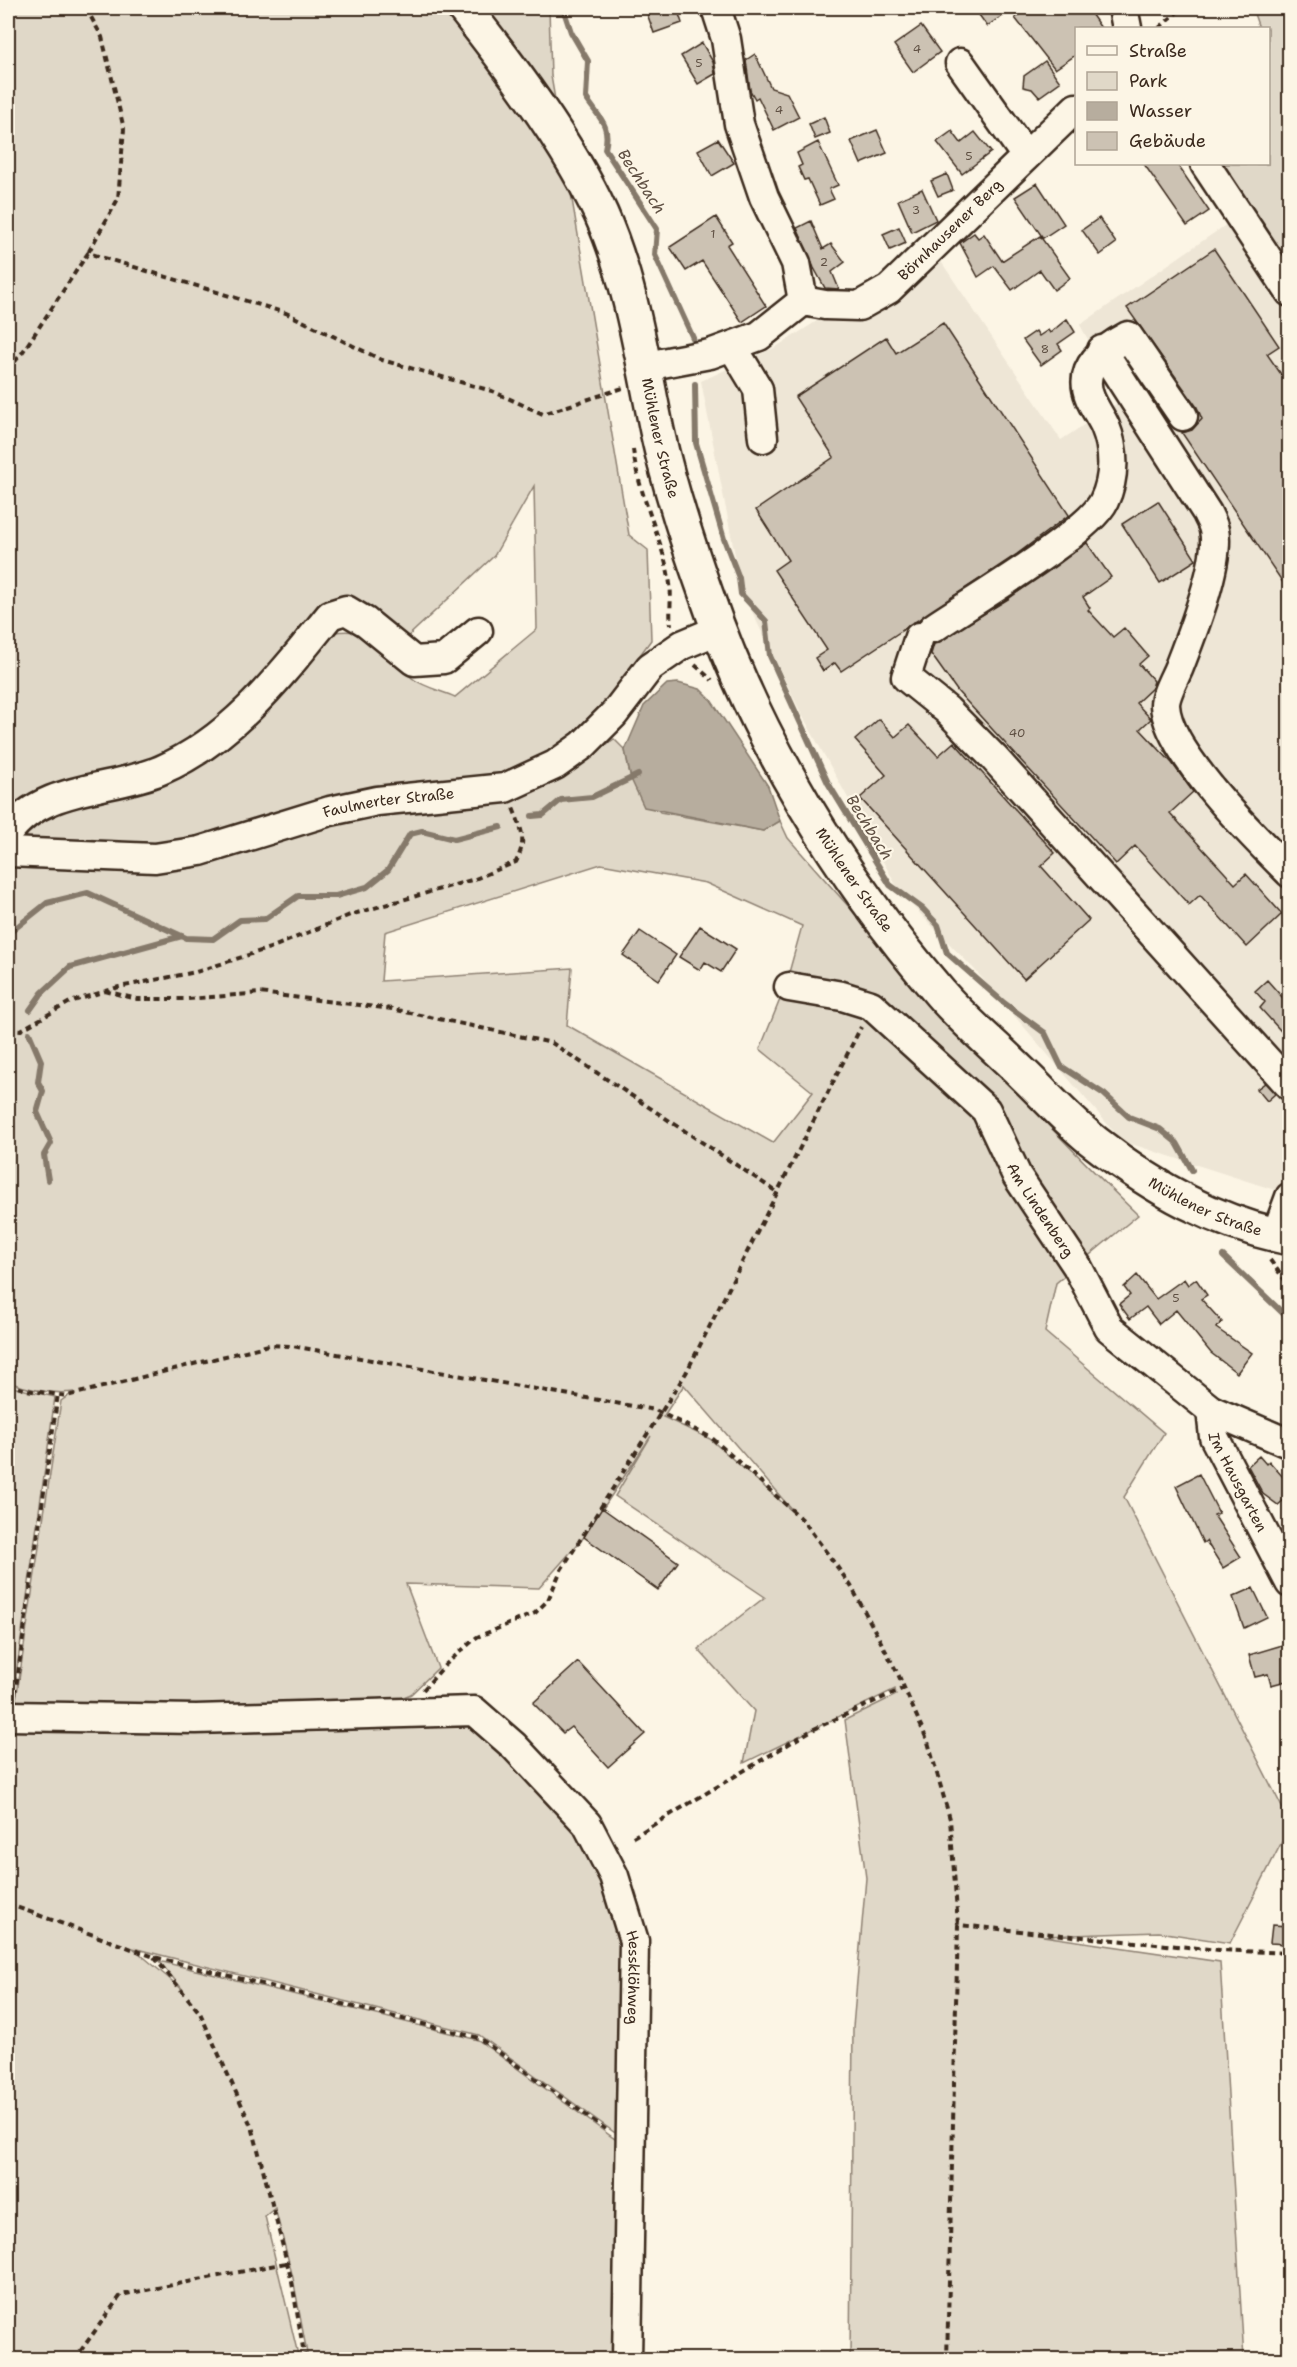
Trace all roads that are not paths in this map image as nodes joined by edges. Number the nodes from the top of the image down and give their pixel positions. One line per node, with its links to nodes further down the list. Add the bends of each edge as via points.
1 (464, 8): 13 (main road, Mühlener Straße, via 578,170 602,216 617,259)
2 (716, 8): 10 (street, via 726,39 739,124 764,197 796,263)
3 (1123, 8): 4 (street)
4 (1126, 27)
5 (960, 63): 7 (street)
6 (1075, 110): 7 (street, Börnhausener Berg)
7 (1026, 156): 10 (street, Börnhausener Berg, via 889,289 859,306)
8 (1206, 165): 9 (street)
9 (1290, 292)
10 (803, 301): 11 (street, via 759,336)
11 (732, 346): 13 (street); 15 (street, via 758,389)
12 (1102, 350): 14 (street, via 1128,336); 20 (street, via 1207,513 1214,530 1215,550 1204,592 1165,704 1173,731 1204,779); 22 (street, via 1090,368 1088,390 1112,449 1112,475 1104,502 1093,517 1066,538 926,632 906,677 947,710 994,758)
13 (634, 371): 16 (main road, Mühlener Straße, via 658,432)
14 (1183, 416)
15 (763, 438)
16 (718, 630): 19 (street, Faulmerter Straße, via 682,645 650,667 614,714 583,745 555,765 505,788 377,801 260,830 200,851 155,858); 24 (main road, Mühlener Straße, via 756,715 814,822 876,914 943,996 1103,1148 1167,1193)
17 (478, 631): 18 (street, via 444,659 414,661 346,610 330,615 254,703 218,737 160,771 63,796 28,814)
18 (8, 832)
19 (8, 852)
20 (1290, 873)
21 (789, 987): 25 (street, Am Lindenberg, via 871,1005 986,1110 1017,1176 1077,1266 1108,1328)
22 (1290, 1086)
23 (1290, 1197): 24 (street)
24 (1278, 1243)
25 (1211, 1410): 26 (street, Am Lindenberg); 27 (street, Im Hausgarten, via 1215,1437)
26 (1290, 1444)
27 (1290, 1583)
28 (10, 1716): 29 (street, Hessklöhweg, via 196,1719 474,1711 514,1746 587,1824 614,1876 634,1941)
29 (627, 2360)

